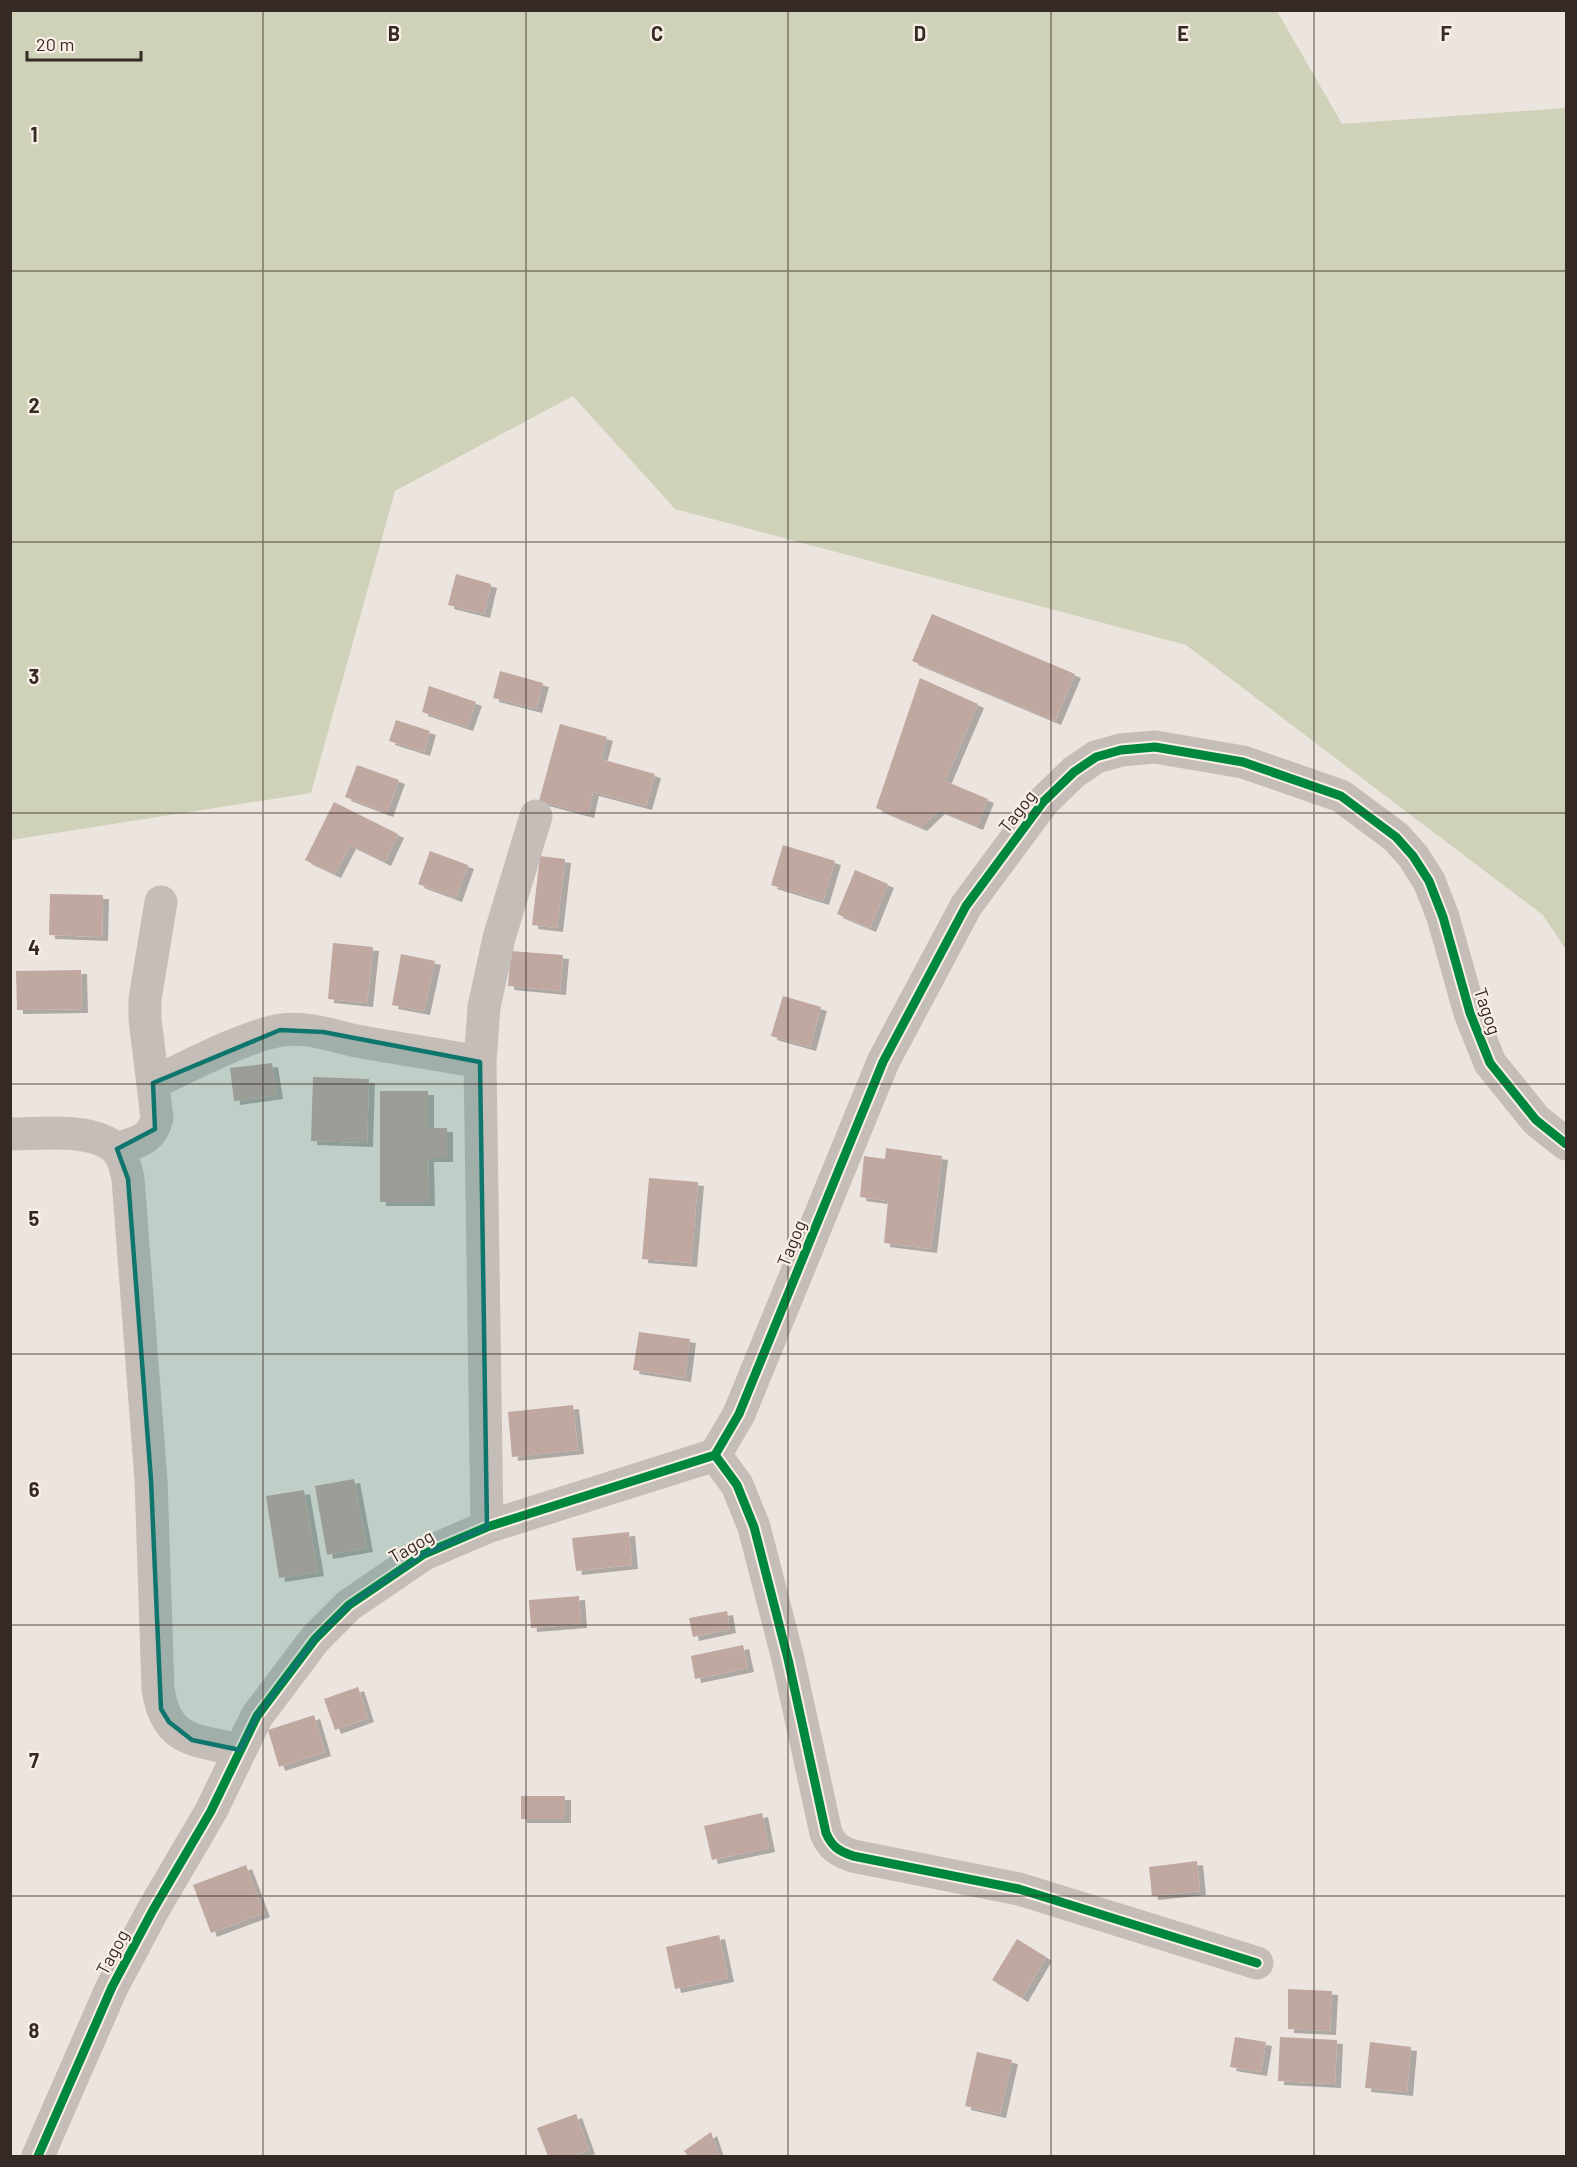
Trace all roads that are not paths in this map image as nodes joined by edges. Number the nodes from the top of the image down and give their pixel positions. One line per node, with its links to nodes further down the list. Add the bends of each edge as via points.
1 (536, 816): 3 (street, via 499,938 484,1007)
2 (161, 902): 4 (street, via 145,999)
3 (480, 1062): 4 (street, via 323,1032 279,1030); 9 (street)
4 (153, 1083): 7 (street, via 155,1129 148,1137)
5 (10, 1134): 7 (street, via 86,1136)
6 (1566, 1144): 8 (street, Tagog, via 1536,1120 1490,1063 1429,882 1396,837 1341,796 1243,762 1155,747 1096,757 1043,802 966,906 884,1062 739,1414)
7 (117, 1149): 10 (street, via 128,1179 151,1480 161,1709 174,1727 192,1740)
8 (715, 1455): 9 (street, Tagog); 11 (street, via 737,1485 754,1527 826,1833 839,1851 1019,1889)
9 (487, 1527): 10 (street, Tagog, via 424,1554 349,1605 315,1639 257,1716)
10 (240, 1750): 12 (street, Tagog, via 211,1811 112,1987)
11 (1257, 1963)
12 (38, 2157)

